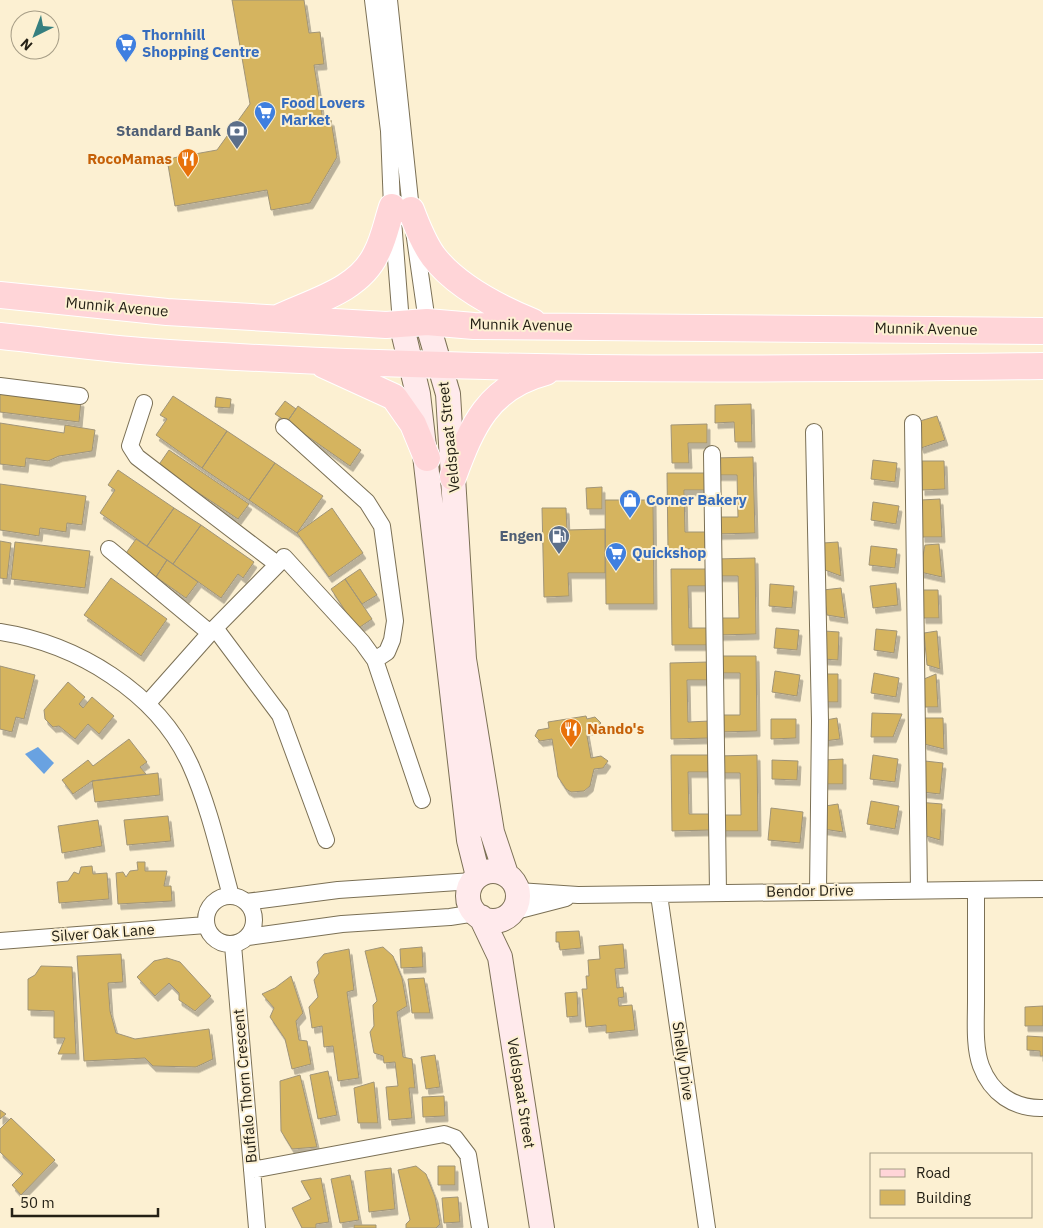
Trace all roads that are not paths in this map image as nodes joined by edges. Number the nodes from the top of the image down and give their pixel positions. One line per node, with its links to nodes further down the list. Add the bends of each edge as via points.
1 (373, 0): 3 (street, Veldspaat Street)
2 (389, 0): 3 (street, Veldspaat Street)
3 (402, 208): 5 (main road, via 364,272 343,289); 6 (street, Veldspaat Street); 7 (street, Veldspaat Street); 8 (main road, via 434,257 465,286 505,311)
4 (0, 295): 5 (main road, Munnik Avenue, via 167,312)
5 (277, 318): 7 (main road, Munnik Avenue, via 386,325)
6 (427, 322): 7 (main road, Munnik Avenue); 8 (main road, Munnik Avenue); 13 (street, Veldspaat Street)
7 (401, 323): 12 (street, Veldspaat Street)
8 (543, 326): 9 (main road, Munnik Avenue)
9 (1043, 331)
10 (0, 336): 11 (main road, via 140,351)
11 (312, 359): 12 (main road); 23 (main road, via 394,397 413,424)
12 (410, 363): 13 (main road); 23 (street, Veldspaat Street)
13 (440, 364): 15 (main road); 24 (street, Veldspaat Street, via 448,394)
14 (1043, 366): 15 (main road)
15 (561, 368): 24 (main road, via 530,376 505,390 474,426)
16 (0, 386): 17 (street)
17 (80, 396)
18 (144, 403): 26 (street, via 130,446 137,457)
19 (914, 423): 35 (street)
20 (284, 427): 29 (street, via 367,502 382,526 395,621 387,652)
21 (814, 432): 37 (street, via 820,721)
22 (712, 454): 38 (street)
23 (427, 458): 33 (street, Veldspaat Street, via 429,498)
24 (453, 477): 40 (street, Veldspaat Street, via 464,659 492,832)
25 (109, 549): 27 (street)
26 (284, 558): 27 (street); 29 (street)
27 (212, 631): 30 (street); 32 (street, via 280,715)
28 (0, 632): 30 (street, via 49,643 82,658)
29 (375, 660): 31 (street)
30 (147, 704): 41 (street, via 173,733 190,764)
31 (422, 800)
32 (326, 840)
33 (476, 878): 40 (street, via 496,871); 41 (street); 42 (street, via 468,897)
34 (1043, 889): 36 (street, Bendor Drive)
35 (919, 890): 36 (street, Bendor Drive); 37 (street, Bendor Drive)
36 (976, 890): 48 (street, via 976,1018 981,1065 998,1092 1009,1102)
37 (818, 891): 38 (street, Bendor Drive)
38 (718, 892): 39 (street, Bendor Drive)
39 (659, 895): 40 (street, Bendor Drive); 53 (street, Shelly Drive)
40 (510, 898): 42 (street, via 494,920); 47 (street, Veldspaat Street)
41 (238, 899): 43 (street, via 224,896 211,904); 44 (street, via 254,915 253,930)
42 (479, 915): 44 (street, via 342,924); 47 (street, Veldspaat Street)
43 (206, 925): 45 (street, Silver Oak Lane); 46 (street, via 208,932 219,942)
44 (248, 937): 46 (street)
45 (0, 941)
46 (233, 945): 49 (street, Buffalo Thorn Crescent)
47 (500, 957): 52 (street, Veldspaat Street)
48 (1043, 1108)
49 (252, 1170): 50 (street, Buffalo Thorn Crescent); 51 (street, via 444,1134 455,1138 468,1155)
50 (257, 1228)
51 (480, 1228)
52 (542, 1228)
53 (707, 1228)

